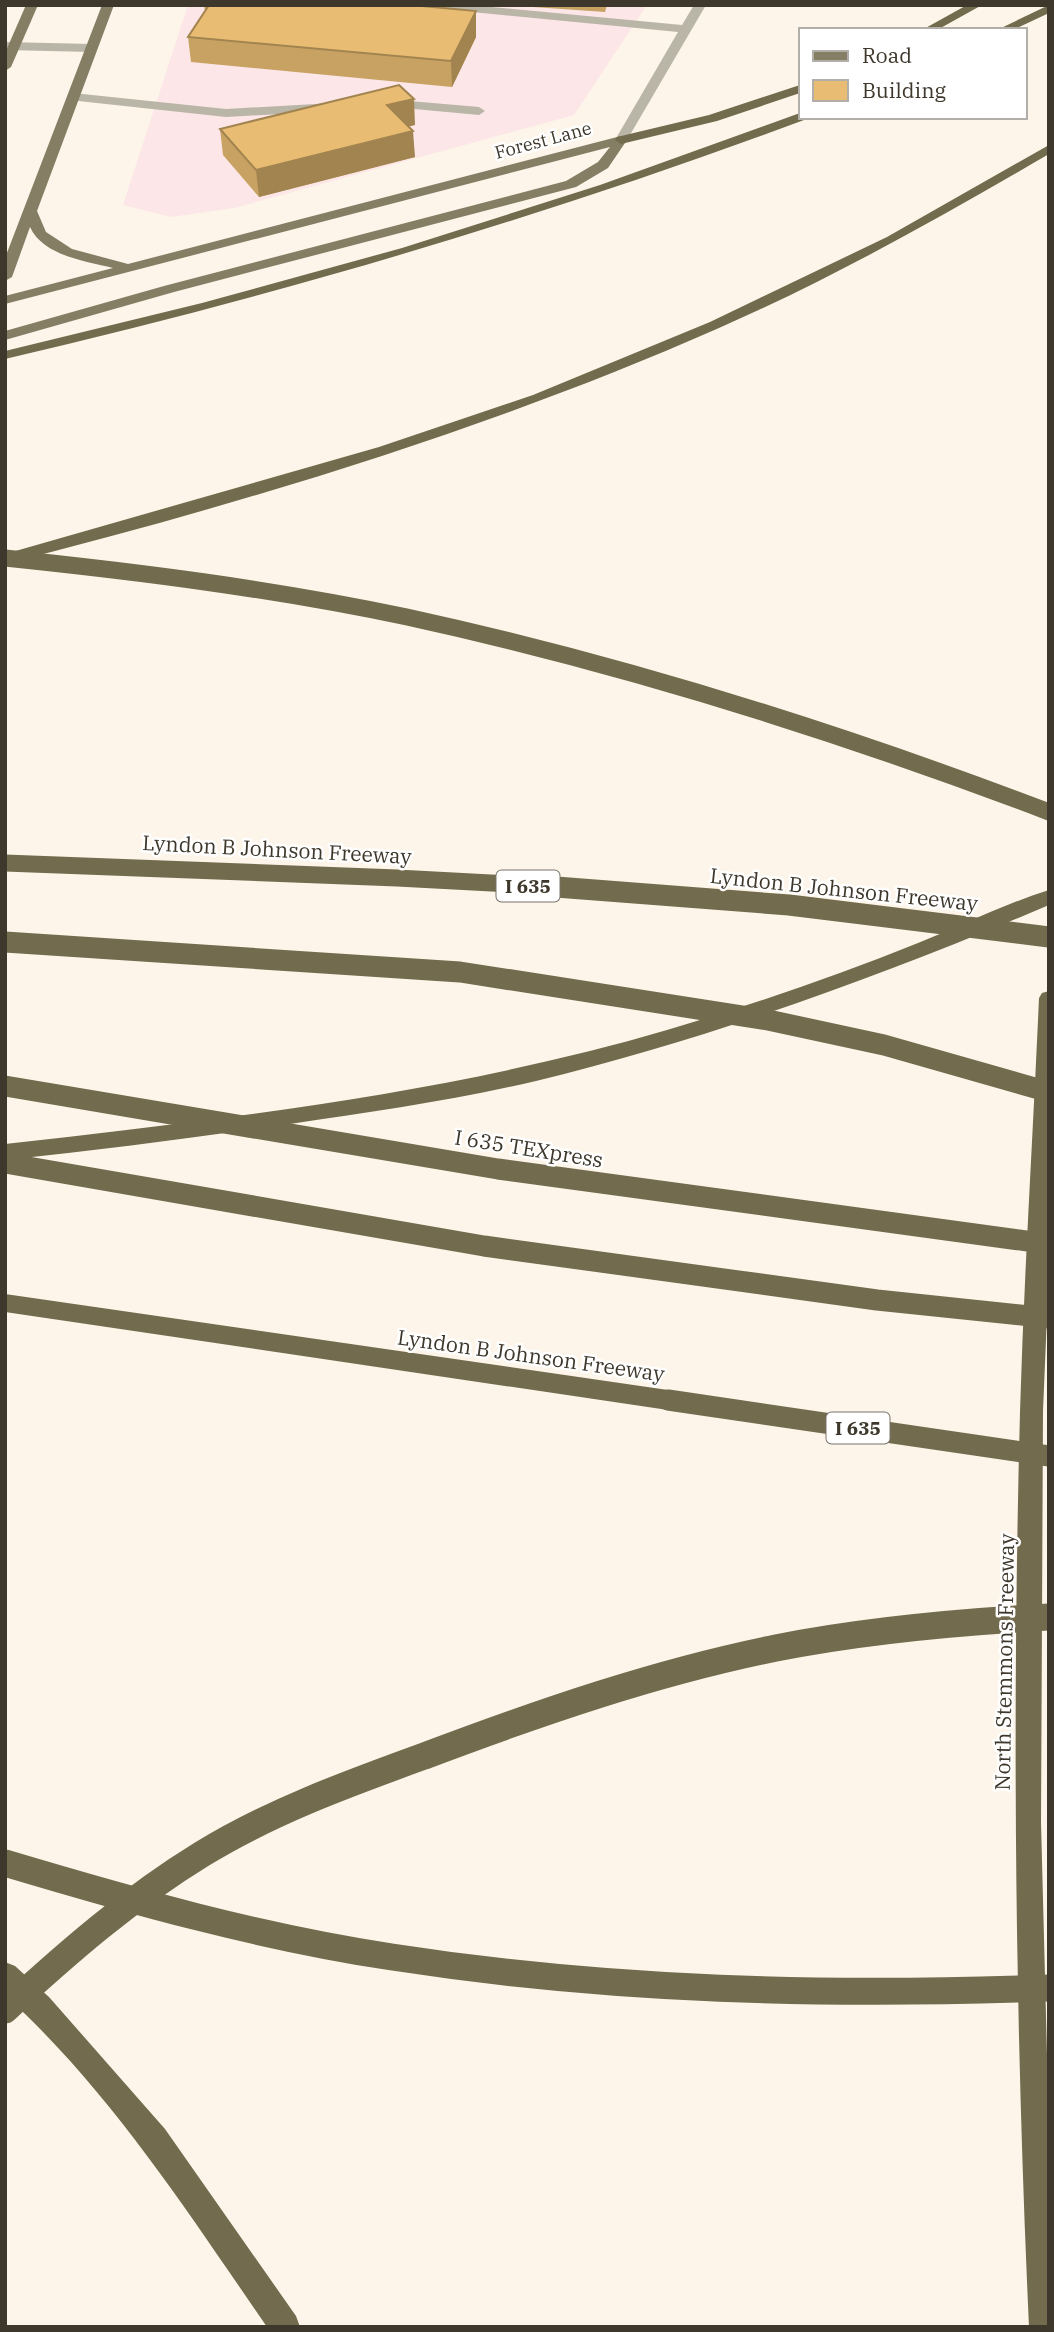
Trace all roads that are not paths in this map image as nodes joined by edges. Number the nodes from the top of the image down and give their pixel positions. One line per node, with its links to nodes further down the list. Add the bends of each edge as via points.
1 (32, 5): 10 (main road)
2 (108, 5): 11 (main road)
3 (431, 5): 9 (street, via 635,20)
4 (699, 5): 9 (street)
5 (976, 5): 7 (highway)
6 (1049, 8): 8 (highway)
7 (932, 28)
8 (1007, 28)
9 (685, 30): 19 (street)
10 (10, 46): 11 (street); 12 (main road)
11 (92, 48): 14 (main road)
12 (5, 68)
13 (799, 89): 19 (highway, via 713,118)
14 (73, 97): 16 (street, via 226,113); 21 (main road)
15 (372, 104): 17 (street)
16 (345, 106)
17 (479, 111)
18 (799, 117): 26 (highway, via 516,219 203,308)
19 (621, 140): 22 (main road, Forest Lane); 25 (main road, Forest Lane, via 603,165 571,184)
20 (1049, 149): 27 (highway, via 892,240 715,325 538,398 384,450)
21 (30, 211): 22 (main road, via 40,234 66,252); 23 (main road)
22 (129, 267): 24 (main road, Forest Lane)
23 (5, 277)
24 (5, 300)
25 (5, 336)
26 (5, 355)
27 (6, 559): 28 (highway, bridge, via 191,579 483,634 630,671 819,728)
28 (1049, 811)
29 (5, 863): 31 (highway, Lyndon B Johnson Freeway / I 635, bridge, via 566,888 874,915)
30 (1049, 897): 36 (highway, bridge, via 920,952 680,1035 535,1073 388,1102)
31 (1049, 937)
32 (5, 942): 35 (highway, bridge, via 460,972 768,1020 884,1045)
33 (1048, 1011): 48 (highway, North Stemmons Freeway, via 1032,1411 1028,1822 1034,2126)
34 (5, 1086): 38 (highway, I 635 TEXpress, bridge, via 498,1170)
35 (1049, 1092)
36 (5, 1152)
37 (5, 1163): 40 (highway, bridge, via 484,1246 877,1300)
38 (1049, 1244)
39 (5, 1303): 41 (highway, Lyndon B Johnson Freeway / I 635, bridge)
40 (1049, 1318)
41 (1049, 1456)
42 (1049, 1617): 46 (highway, bridge, via 911,1628 775,1648 628,1685 469,1739 318,1798 204,1853 100,1928)
43 (5, 1863): 45 (highway, bridge, via 243,1929 398,1960 594,1984 808,1994)
44 (5, 1976): 47 (highway, via 39,2007 155,2139)
45 (1049, 1987)
46 (5, 2010)
47 (285, 2327)
48 (1044, 2327)

